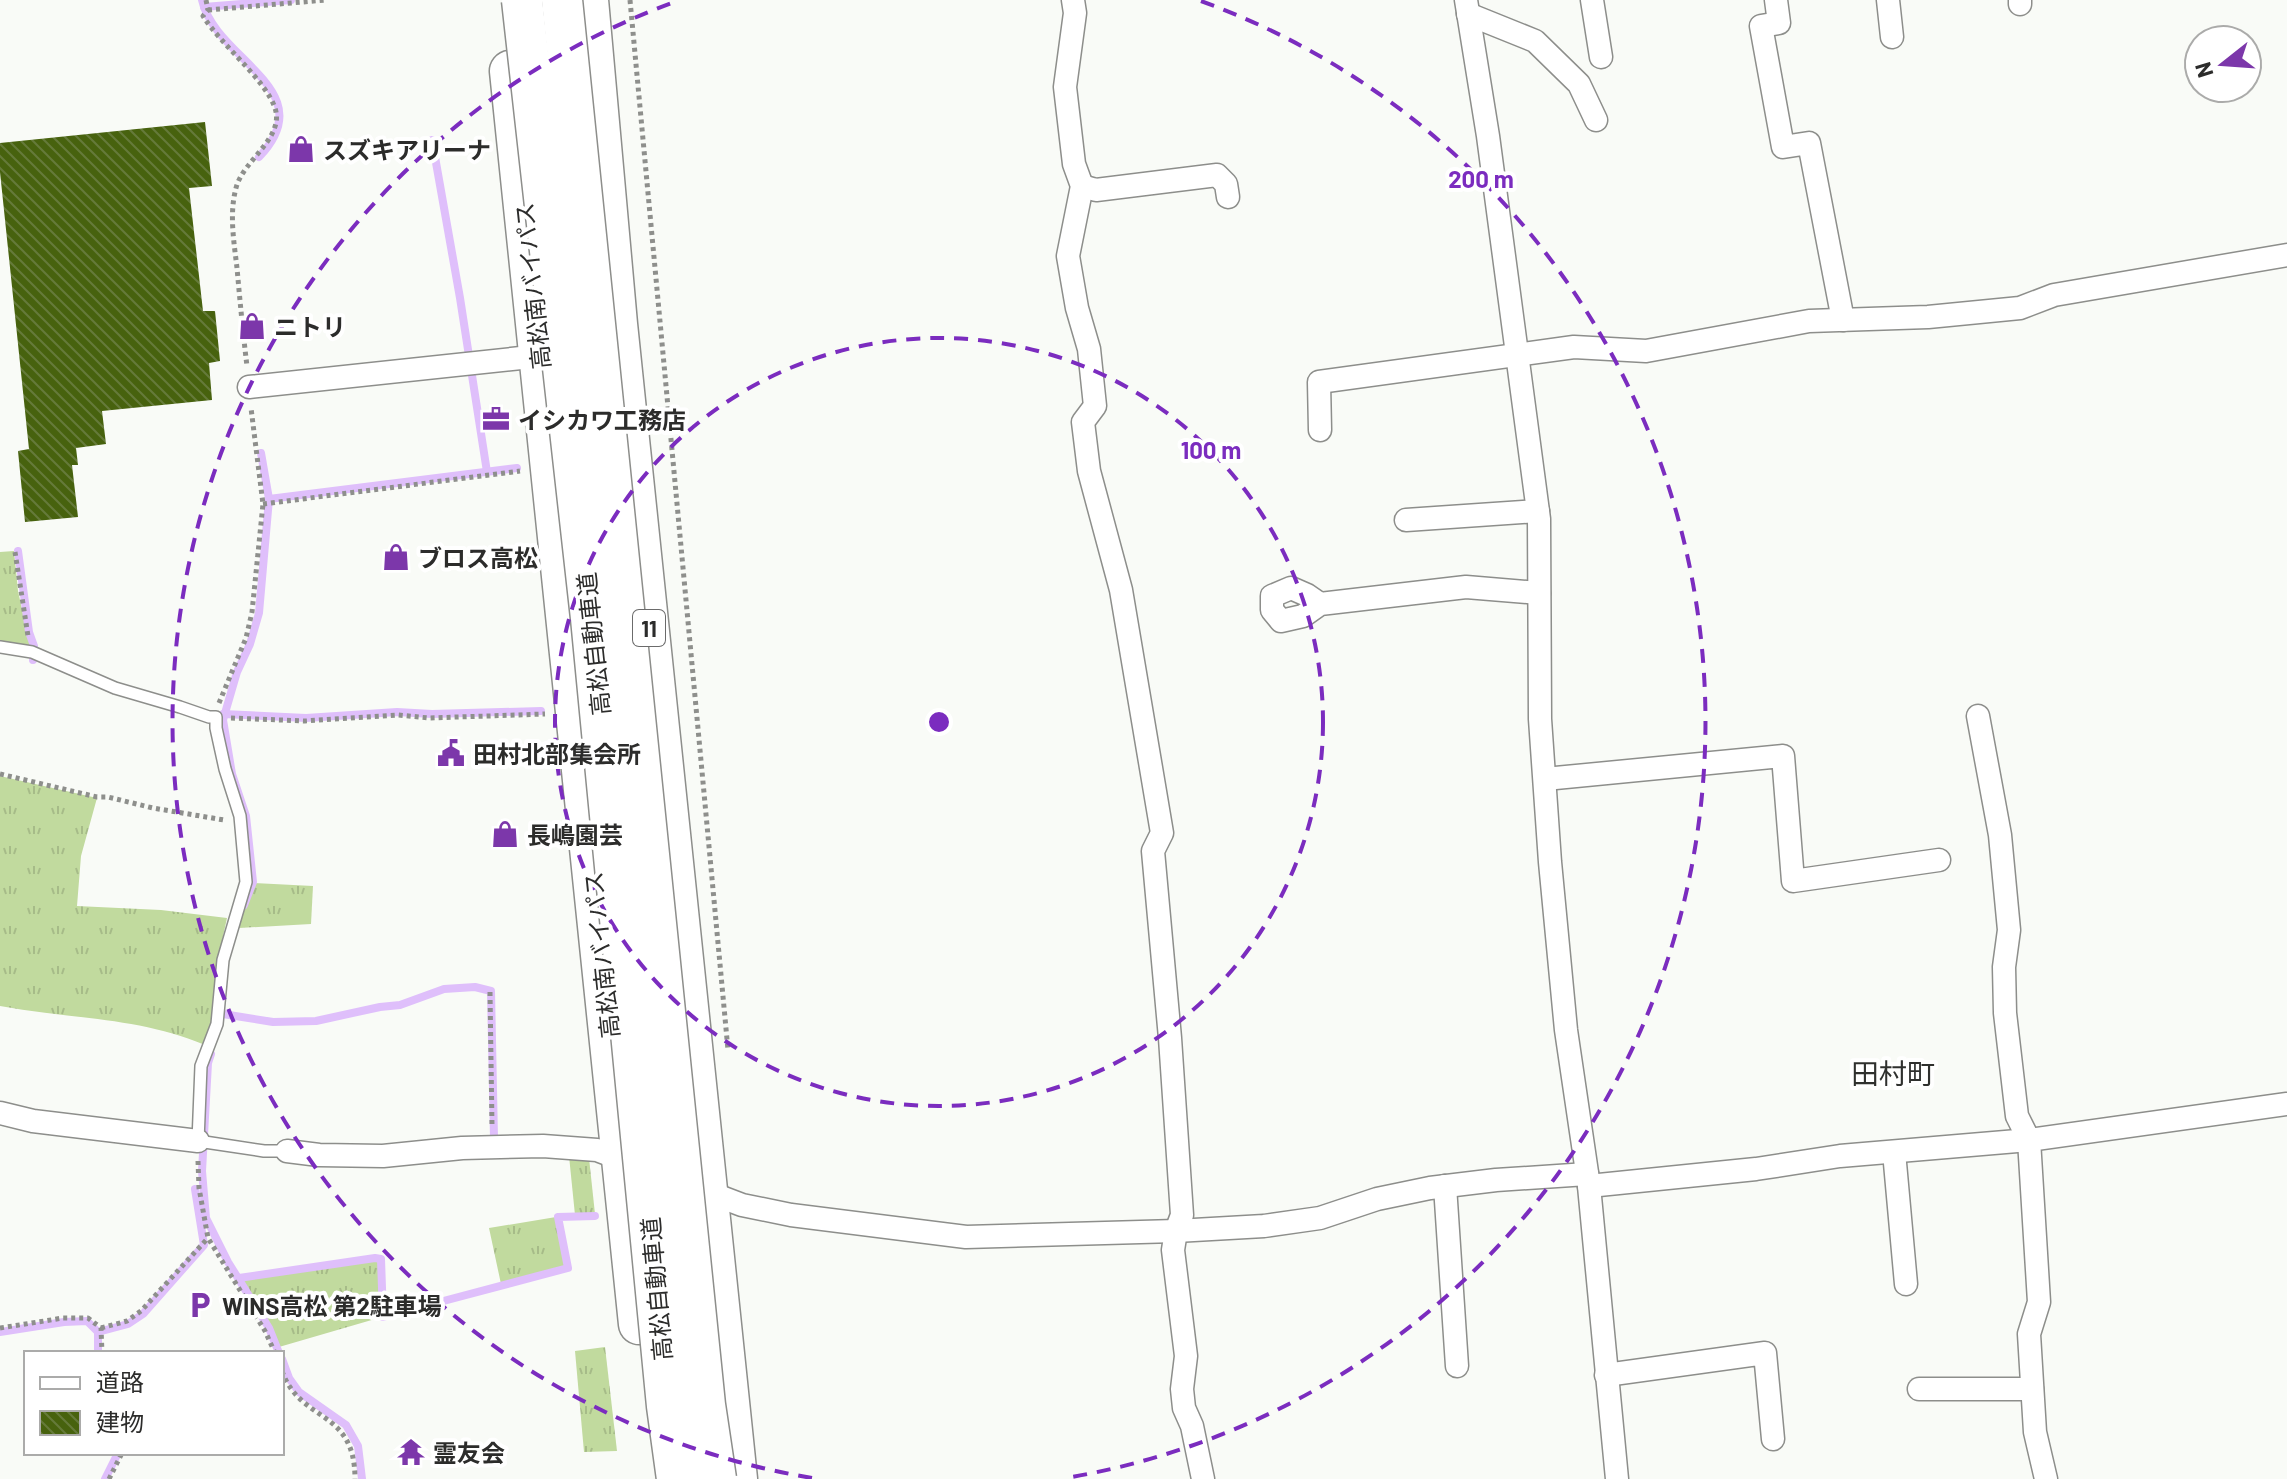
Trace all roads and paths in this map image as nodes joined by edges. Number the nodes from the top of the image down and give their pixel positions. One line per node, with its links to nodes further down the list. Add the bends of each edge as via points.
1 (206, 0): 13 (path)
2 (326, 0): 13 (path)
3 (503, 0): 22 (highway, 高松南バイパス)
4 (522, 0): 72 (highway, 高松自動車道, bridge, via 591,618)
5 (562, 0): 73 (highway, 高松自動車道, bridge)
6 (588, 0): 53 (highway, 11)
7 (630, 0): 42 (path)
8 (1073, 0): 17 (street, via 1065,87 1074,164)
9 (1592, 0): 15 (street)
10 (1776, 0): 20 (street, via 1779,23 1761,26 1783,147 1809,143)
11 (1888, 0): 14 (street)
12 (1467, 7): 16 (street, via 1535,41 1579,84); 21 (street)
13 (208, 10): 23 (path, via 203,16 213,33 271,99 277,118 272,135 243,172 233,201)
14 (1892, 37)
15 (1601, 57)
16 (1596, 120)
17 (1082, 186): 18 (street, via 1096,190 1217,175 1226,184); 54 (street, via 1068,256 1089,349 1095,406 1083,422 1089,471 1121,590 1162,833 1153,851 1182,1215)
18 (1228, 197)
19 (2287, 255): 20 (street, via 2054,295 2020,308)
20 (1843, 320): 21 (street, via 1809,321 1646,351 1574,347)
21 (1517, 355): 24 (street, via 1319,382); 27 (street)
22 (540, 356): 23 (street); 50 (highway, 高松南バイパス)
23 (249, 387): 26 (path)
24 (1320, 430)
25 (528, 470): 26 (path)
26 (263, 504): 36 (path, via 252,612)
27 (1538, 511): 28 (street); 30 (street)
28 (1406, 520)
29 (15, 552): 33 (path)
30 (1539, 593): 31 (street, via 1466,587); 38 (street)
31 (1320, 604)
32 (0, 647): 33 (lane)
33 (32, 652): 36 (lane, via 115,688)
34 (554, 715): 36 (path, via 305,721)
35 (1978, 716): 45 (street, via 2000,835 2009,930 2005,1013 2017,1116)
36 (216, 717): 39 (lane)
37 (0, 774): 39 (path)
38 (1545, 779): 40 (street, via 1783,756 1793,881); 51 (street, via 1566,1030)
39 (241, 822): 46 (lane, via 246,882 223,960 217,1024 201,1066)
40 (1939, 860)
41 (490, 992): 47 (path)
42 (729, 1063)
43 (2287, 1104): 45 (street)
44 (0, 1113): 46 (street)
45 (2029, 1140): 49 (street); 65 (street, via 2039,1302 2029,1334)
46 (198, 1141): 48 (lane); 55 (path)
47 (493, 1147): 48 (street, via 383,1156); 50 (street, via 597,1150)
48 (287, 1151)
49 (1894, 1152): 51 (street, via 1706,1174); 56 (street)
50 (623, 1160): 53 (street); 71 (highway, 高松南バイパス)
51 (1588, 1180): 52 (street); 63 (street)
52 (1445, 1186): 54 (street, via 1377,1199 1320,1218); 61 (street)
53 (708, 1192): 54 (street, via 791,1215 966,1237); 74 (highway, 11)
54 (1176, 1231): 75 (street, via 1173,1250 1186,1356 1184,1408)
55 (208, 1238): 58 (path, via 141,1311); 60 (path)
56 (1906, 1284)
57 (0, 1328): 58 (path, via 88,1318)
58 (101, 1328): 59 (path)
59 (102, 1351)
60 (274, 1351)
61 (1457, 1366)
62 (284, 1375): 70 (path, via 296,1396 347,1438)
63 (1606, 1375): 66 (street, via 1765,1353); 68 (street)
64 (1919, 1389): 65 (street)
65 (2032, 1389): 77 (street)
66 (1773, 1439)
67 (121, 1455): 69 (path)
68 (1617, 1478): 76 (street)
69 (109, 1479)
70 (355, 1479)
71 (658, 1479)
72 (677, 1479)
73 (716, 1479)
74 (737, 1479)
75 (1203, 1479)
76 (1603, 1479)
77 (2046, 1479)

